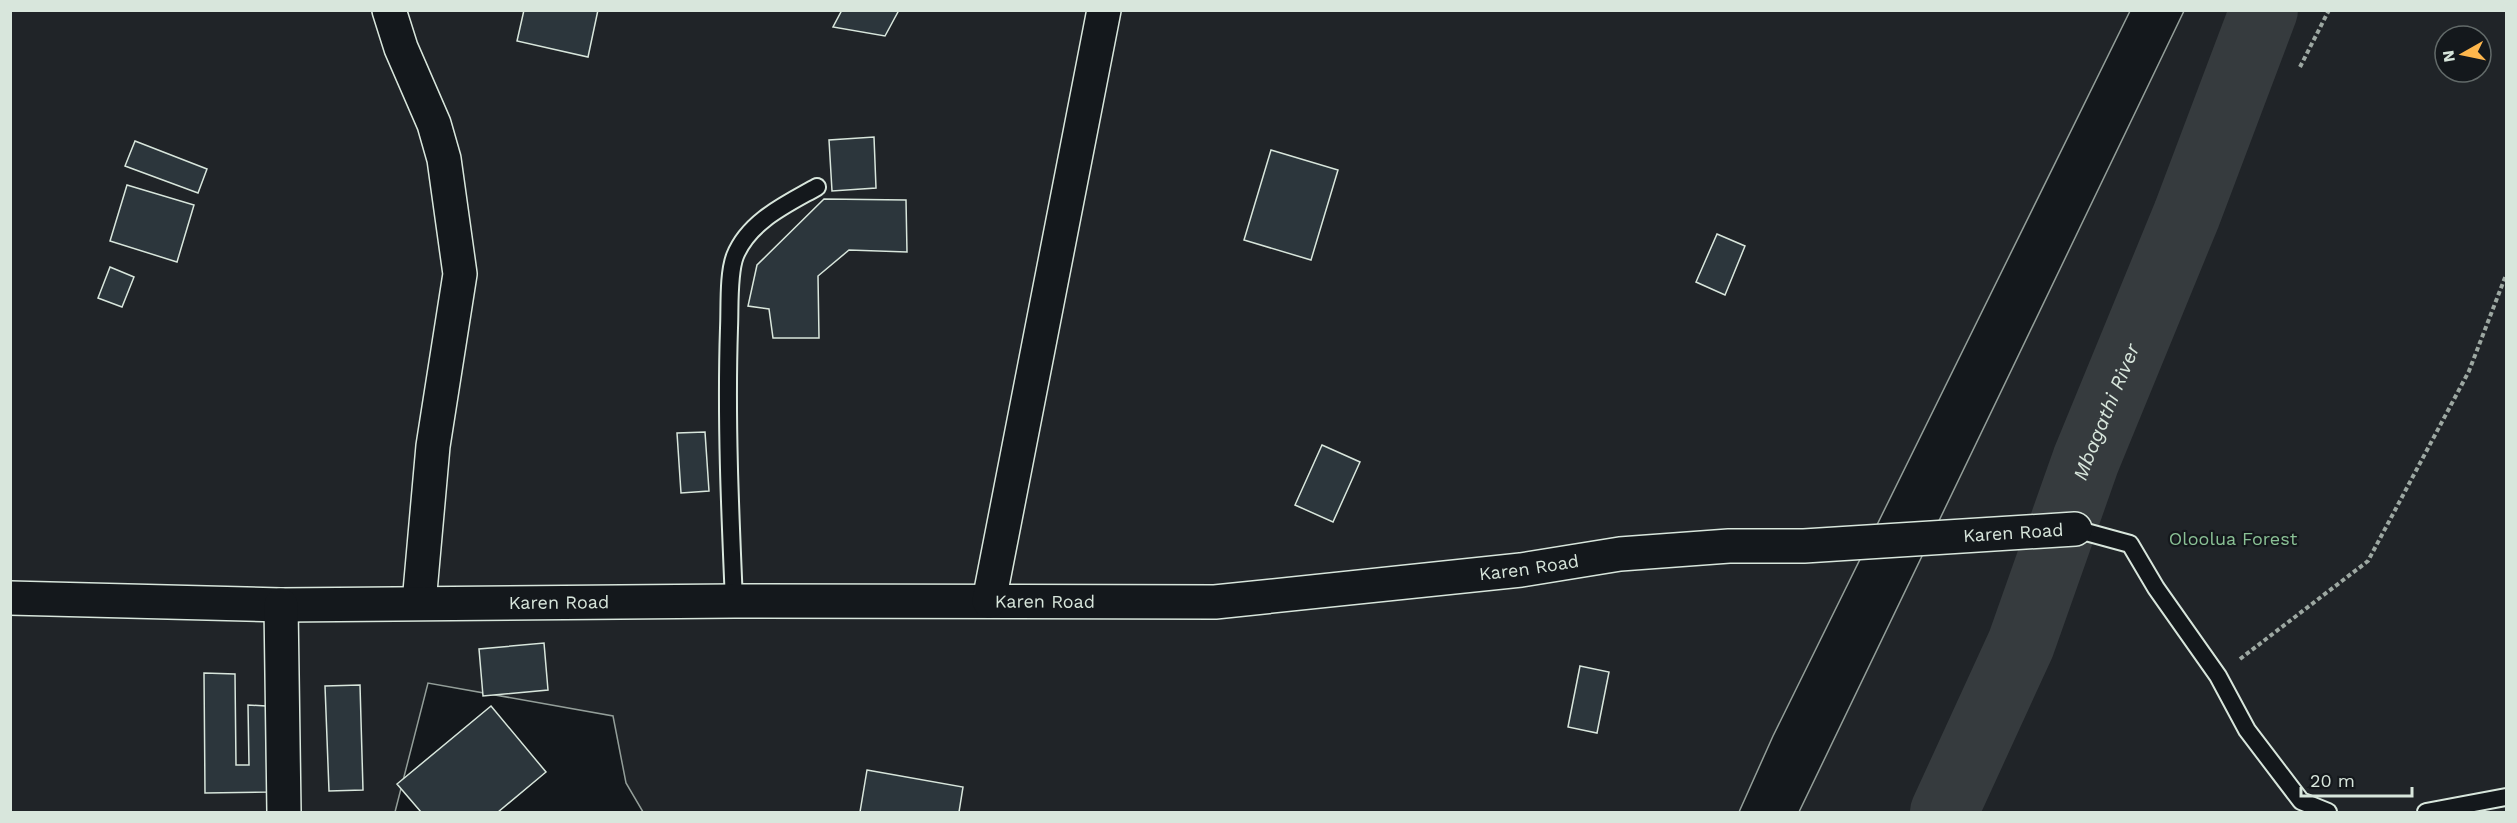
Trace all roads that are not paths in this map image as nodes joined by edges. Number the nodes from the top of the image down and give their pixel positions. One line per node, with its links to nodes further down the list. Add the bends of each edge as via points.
1 (390, 10): 8 (street, via 444,159 460,274 433,446)
2 (1104, 10): 7 (street)
3 (818, 187): 6 (lane, via 772,213 746,237 735,257 727,380)
4 (2075, 529): 7 (street, Karen Road, via 1620,554 1521,570 1215,602); 12 (lane, via 2130,544 2218,676 2247,730 2301,801)
5 (10, 598): 9 (street, Karen Road)
6 (734, 601): 7 (street, Karen Road); 8 (street, Karen Road)
7 (989, 601)
8 (419, 603): 9 (street, Karen Road)
9 (281, 604): 11 (street)
10 (2506, 797): 13 (lane)
11 (284, 813)
12 (2328, 813)
13 (2426, 813)

